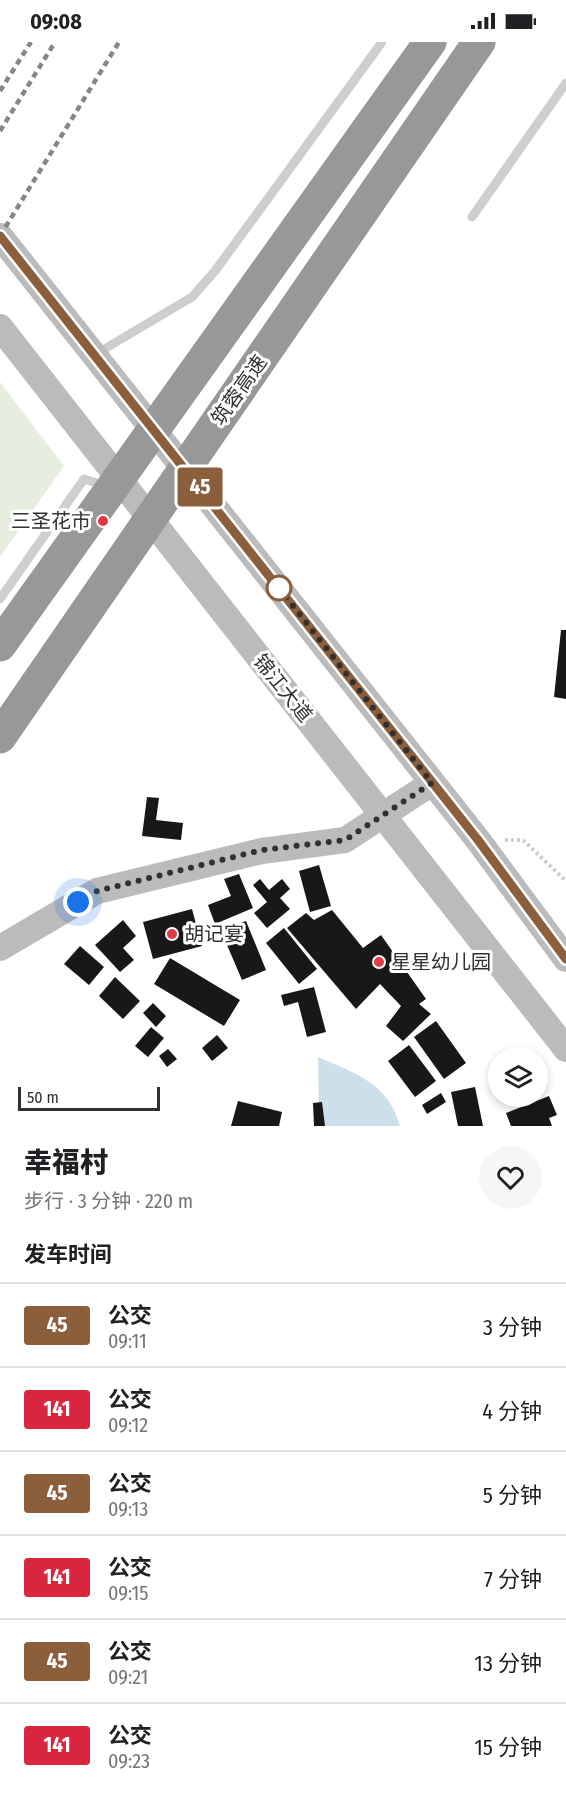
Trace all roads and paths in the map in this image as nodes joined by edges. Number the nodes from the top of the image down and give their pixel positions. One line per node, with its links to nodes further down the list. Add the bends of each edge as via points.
1 (382, 42): 8 (lane, via 192,297)
2 (430, 42): 11 (highway)
3 (479, 42): 12 (highway, 筑蓉高速)
4 (566, 83): 5 (lane)
5 (472, 217)
6 (0, 236): 8 (main road)
7 (0, 327): 9 (main road, 锦江大道)
8 (95, 355): 13 (main road)
9 (128, 493): 10 (lane, via 84,479); 14 (main road, 锦江大道)
10 (0, 598)
11 (0, 645)
12 (0, 737)
13 (432, 783): 14 (main road); 15 (main road)
14 (383, 813): 17 (main road, via 345,840 262,850 97,891); 19 (main road, 锦江大道)
15 (478, 840): 16 (path, via 523,840); 18 (main road)
16 (566, 881)
17 (0, 948)
18 (566, 959)
19 (566, 1049)

